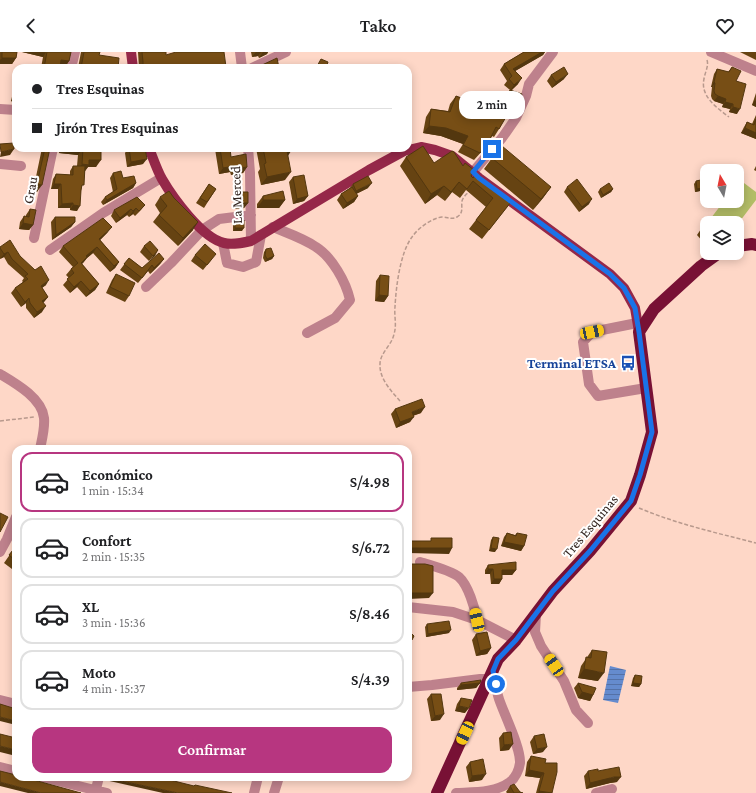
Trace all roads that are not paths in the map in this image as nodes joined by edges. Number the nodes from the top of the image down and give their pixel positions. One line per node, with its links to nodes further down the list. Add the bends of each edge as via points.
1 (75, 52): 7 (street)
2 (131, 52): 8 (main road)
3 (240, 52): 9 (street)
4 (286, 52): 10 (street)
5 (551, 53): 21 (street, via 530,84 516,118)
6 (709, 54): 11 (street)
7 (72, 64)
8 (132, 64)
9 (242, 64)
10 (260, 64)
11 (756, 71)
12 (0, 109): 13 (street)
13 (12, 110)
14 (412, 149): 21 (main road, via 421,147 452,156)
15 (52, 152): 27 (street, Grau)
16 (151, 152): 22 (main road)
17 (248, 152): 23 (street, La Merced)
18 (402, 152): 24 (main road)
19 (0, 164): 20 (street)
20 (21, 166)
21 (476, 175): 35 (main road, via 610,274 624,288 635,308)
22 (161, 178): 25 (main road, via 172,196); 32 (street, via 103,213)
23 (251, 215): 25 (street, via 219,219); 28 (street, La Merced)
24 (273, 228): 26 (main road); 36 (street, via 317,247 332,262 347,287 350,300 335,318)
25 (205, 232): 29 (main road); 34 (street)
26 (262, 235): 28 (main road); 29 (street, via 256,262 242,267 227,263)
27 (34, 238)
28 (251, 241): 29 (main road)
29 (222, 243)
30 (744, 245): 31 (highway)
31 (756, 245)
32 (50, 250)
33 (710, 260): 35 (highway, via 654,310)
34 (146, 287)
35 (638, 328): 38 (highway, Tres Esquinas); 38 (street, via 592,332 583,342 589,384 598,396)
36 (307, 334)
37 (0, 374): 39 (street, via 26,391 37,402 44,416)
38 (646, 388): 44 (highway, Tres Esquinas, via 652,432 631,501)
39 (41, 445)
40 (12, 528): 41 (street)
41 (0, 552)
42 (420, 562): 45 (street, via 458,576 465,586)
43 (412, 607): 45 (street, via 453,612)
44 (536, 614): 46 (highway, Tres Esquinas); 51 (street, via 535,632 541,646 564,681 576,710)
45 (477, 620): 46 (street)
46 (516, 640): 47 (highway, Tres Esquinas, via 498,659)
47 (491, 675): 48 (street, via 432,686); 63 (highway, Tres Esquinas); 64 (street, via 520,763 513,784 484,792)
48 (412, 687)
49 (0, 700): 50 (street)
50 (12, 703)
51 (588, 722)
52 (0, 767): 53 (street)
53 (12, 770)
54 (56, 781): 59 (street)
55 (98, 781): 59 (street)
56 (257, 781): 61 (street)
57 (278, 781): 62 (street)
58 (612, 789): 65 (street)
59 (95, 792): 60 (street)
60 (107, 793)
61 (254, 793)
62 (274, 793)
63 (438, 793)
64 (456, 793)
65 (596, 793)

